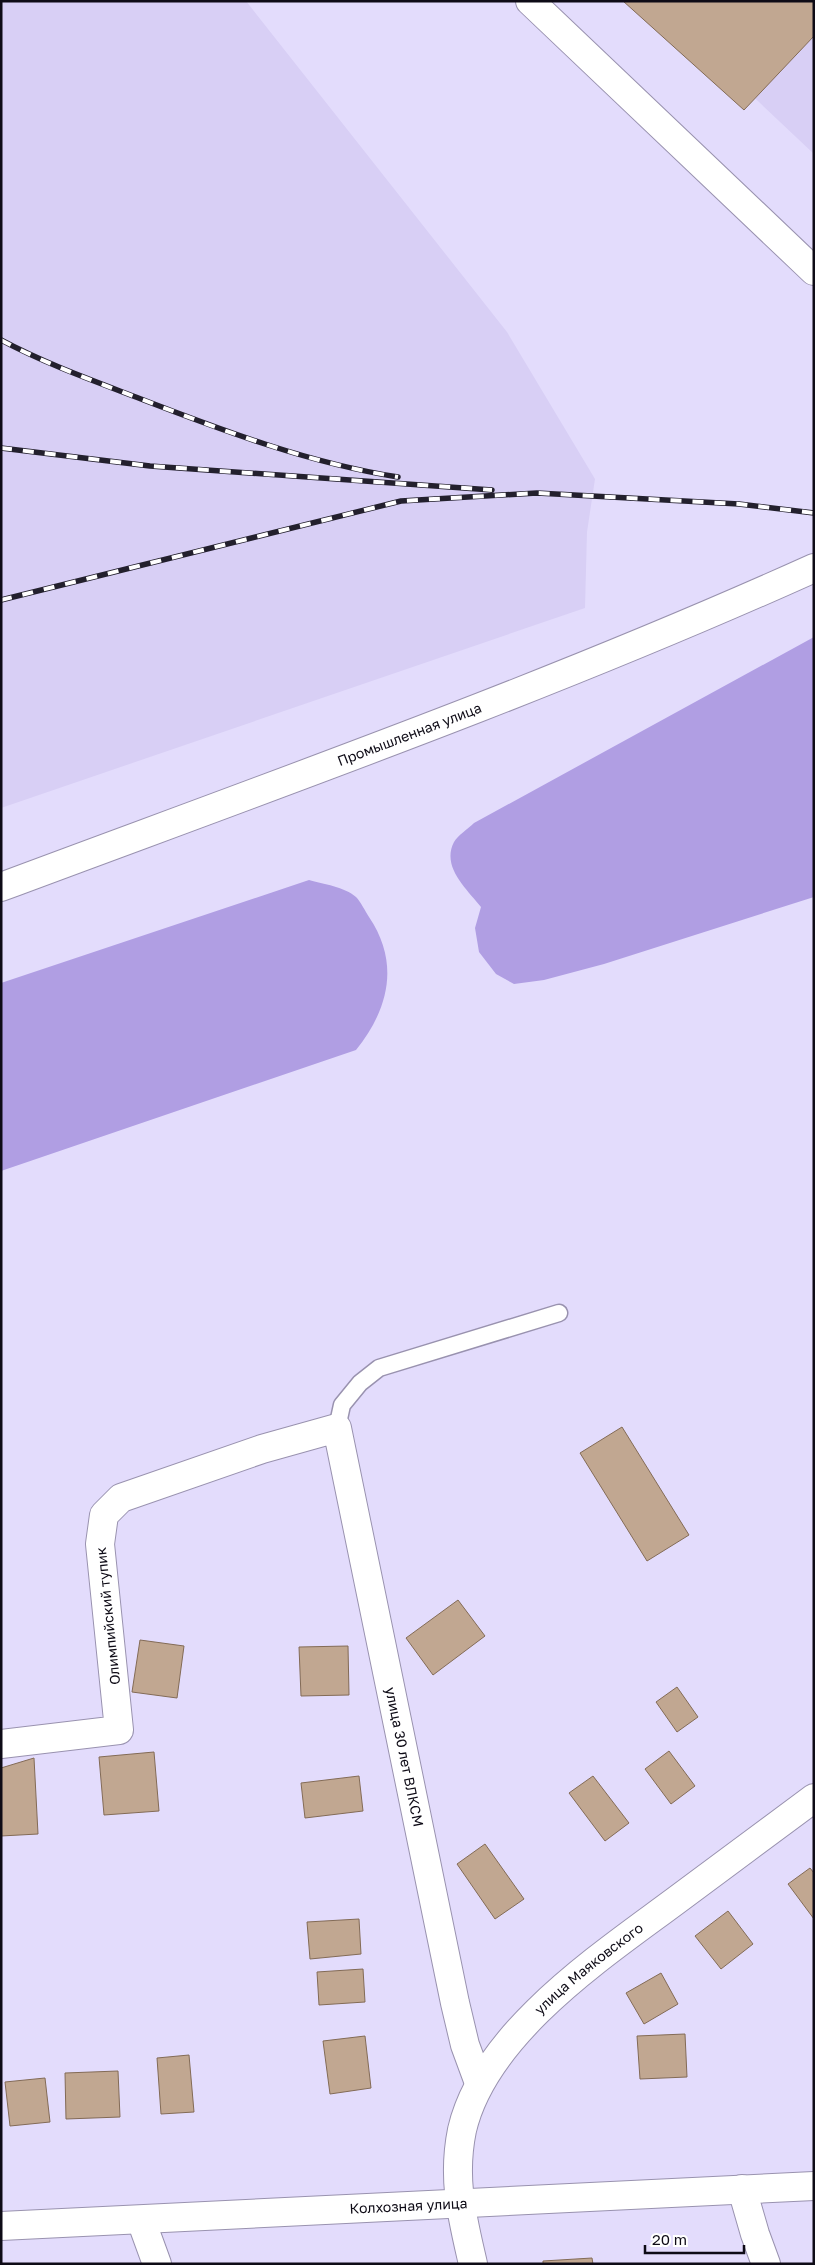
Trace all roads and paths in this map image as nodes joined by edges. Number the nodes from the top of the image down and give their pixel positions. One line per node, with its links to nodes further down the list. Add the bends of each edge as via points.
1 (530, 1): 2 (street)
2 (814, 271)
3 (814, 568): 4 (street, Промышленная улица, via 554,680)
4 (1, 887)
5 (559, 1314): 6 (lane, via 379,1368 360,1383 342,1405)
6 (337, 1428): 7 (street, Олимпийский тупик, via 262,1449 121,1498 104,1515 100,1544 120,1730); 9 (street, улица 30 лет ВЛКСМ, via 465,2045)
7 (1, 1744)
8 (814, 1798): 9 (street, улица Маяковского, via 591,1964 534,2014)
9 (480, 2083): 12 (street, улица Маяковского, via 463,2128 458,2162)
10 (814, 2186): 11 (street, Колхозная улица)
11 (742, 2189): 12 (street, Колхозная улица); 17 (street)
12 (458, 2203): 13 (street, Колхозная улица); 16 (street)
13 (141, 2220): 14 (street, Колхозная улица); 15 (street)
14 (1, 2226)
15 (158, 2264)
16 (473, 2264)
17 (766, 2264)

